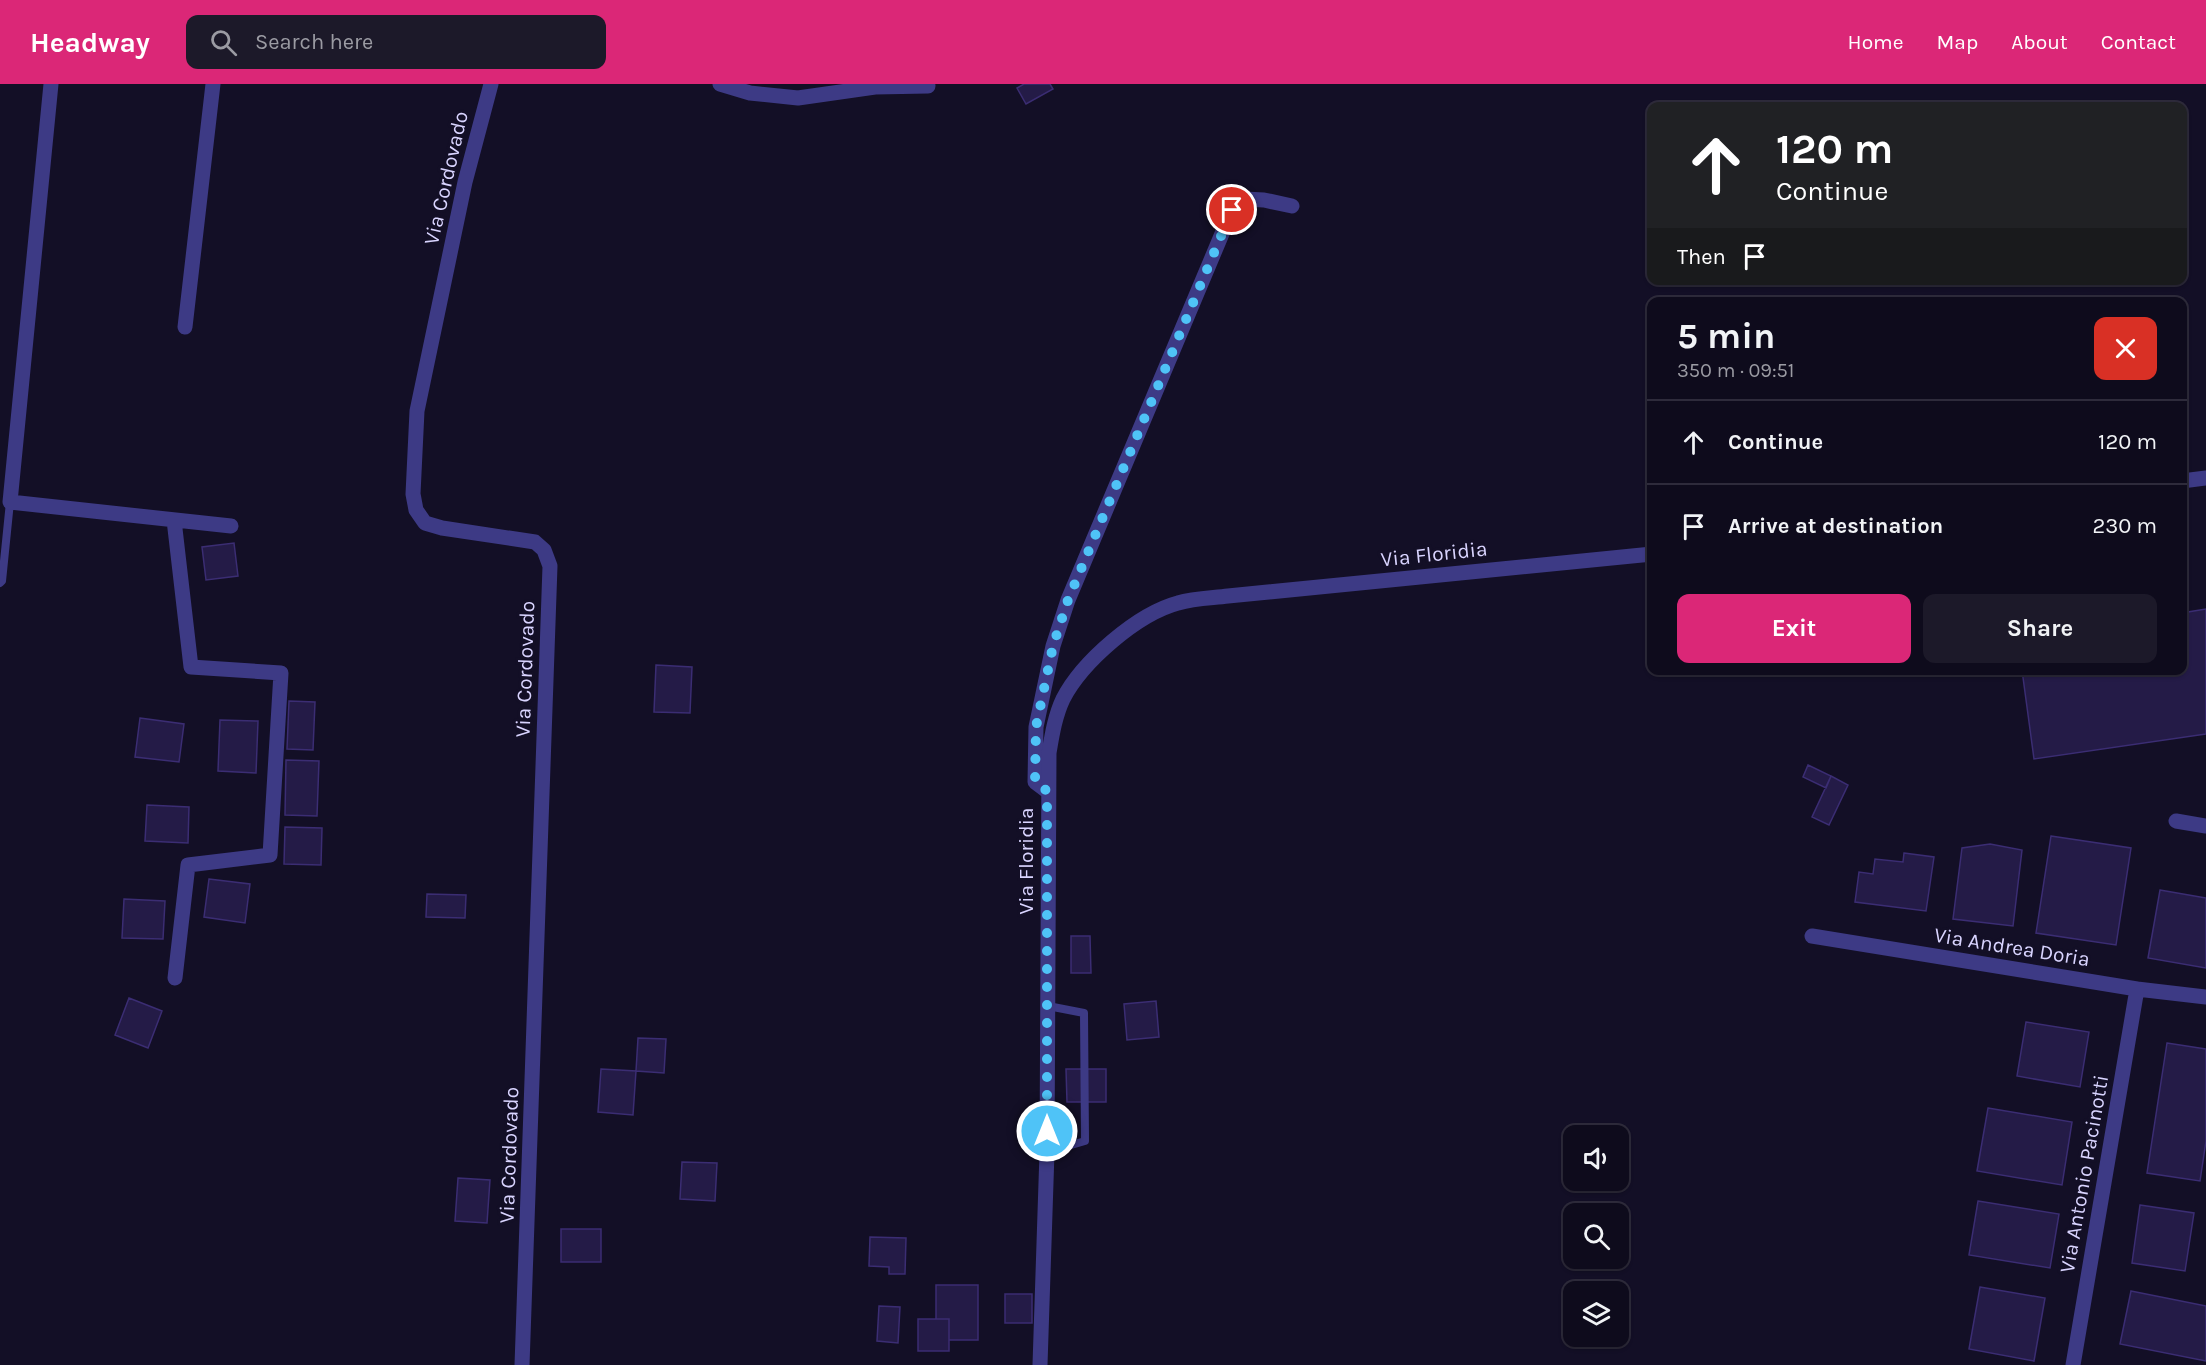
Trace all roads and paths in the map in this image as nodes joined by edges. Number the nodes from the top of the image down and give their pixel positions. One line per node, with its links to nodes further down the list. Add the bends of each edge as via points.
1 (51, 84): 10 (street)
2 (213, 84): 7 (street)
3 (491, 84): 24 (street, Via Cordovado, via 465,182 417,411 413,494 416,510 425,523 535,542 544,549 549,566)
4 (720, 84): 5 (street, via 750,93 798,98 875,87)
5 (928, 86)
6 (1292, 206): 15 (street, via 1244,200 1232,210 1072,590 1053,646 1036,727 1035,782)
7 (185, 327)
8 (2206, 478): 9 (street)
9 (2187, 480)
10 (10, 502): 11 (street); 14 (lane)
11 (174, 520): 12 (street); 19 (street, via 191,667 281,673 270,855 188,865)
12 (231, 526)
13 (1647, 554): 15 (street, Via Floridia, via 1177,603 1139,621 1110,642 1063,699 1048,753)
14 (0, 583)
15 (1047, 791): 22 (street, Via Floridia)
16 (2176, 821): 17 (street)
17 (2206, 826)
18 (1812, 936): 20 (street, Via Andrea Doria)
19 (175, 978)
20 (2137, 989): 21 (street, Via Andrea Doria); 26 (street, Via Antonio Pacinotti)
21 (2206, 997)
22 (1048, 1006): 23 (street, Via Floridia); 23 (lane, via 1084,1013 1084,1141)
23 (1047, 1152): 25 (street, Via Floridia)
24 (522, 1365)
25 (1040, 1365)
26 (2073, 1365)

